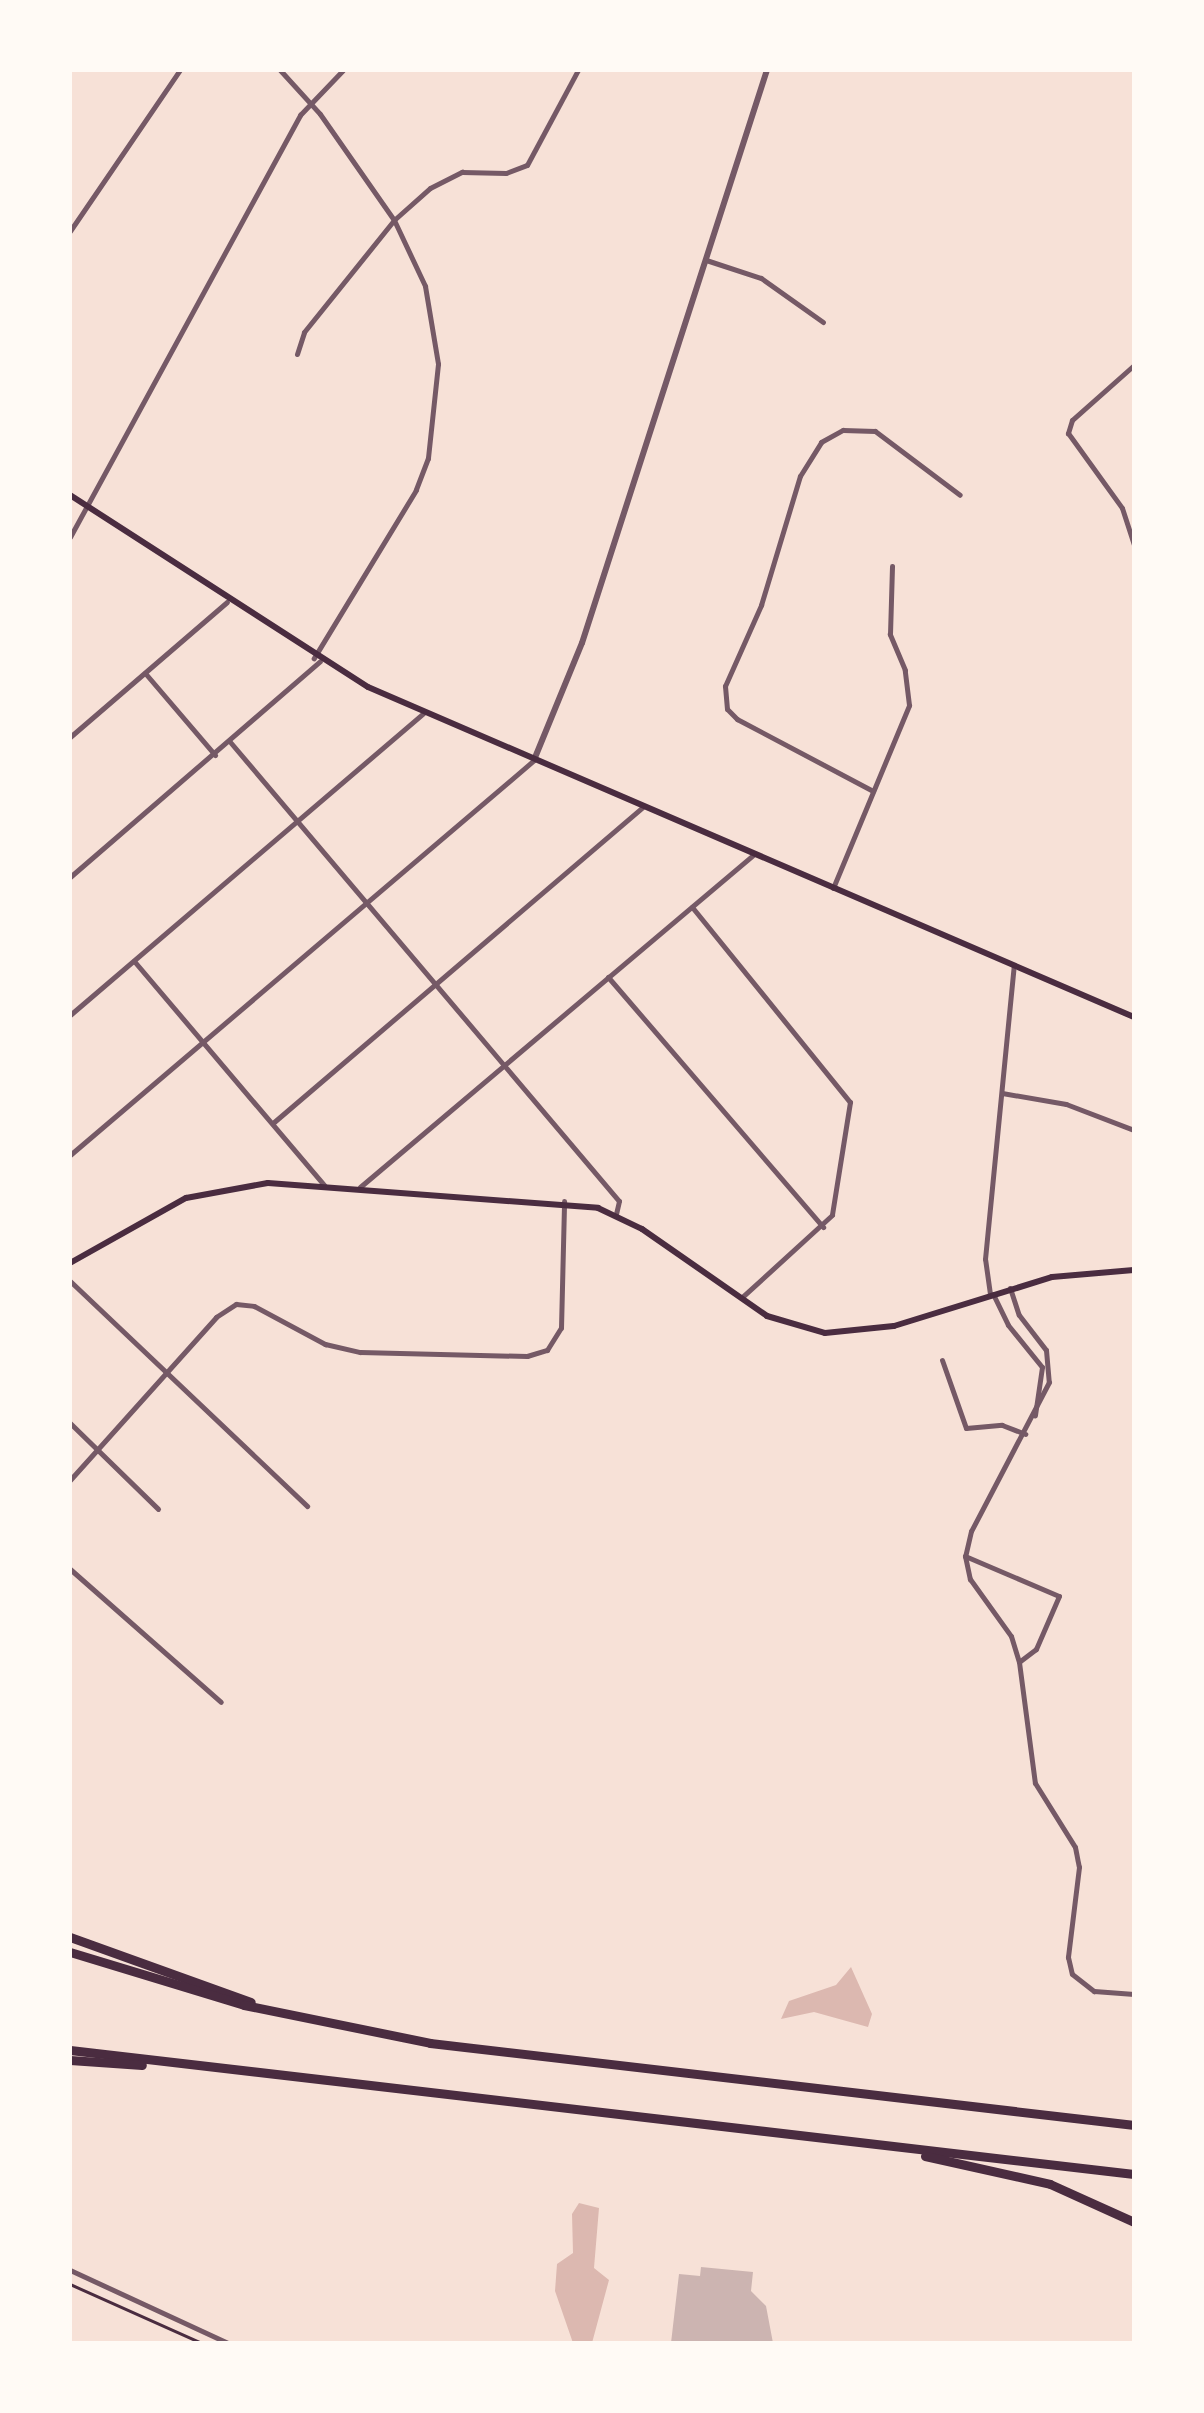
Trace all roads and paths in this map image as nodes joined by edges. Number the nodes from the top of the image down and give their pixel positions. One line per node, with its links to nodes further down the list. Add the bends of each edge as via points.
1 (180, 70): 8 (street)
2 (280, 70): 6 (street)
3 (344, 70): 6 (street)
4 (578, 70): 7 (street, via 527,165 449,176)
5 (767, 70): 9 (street)
6 (309, 105): 7 (street); 15 (street)
7 (394, 220): 11 (street, via 304,332); 21 (street, via 424,286 435,331 437,395 428,458)
8 (70, 231)
9 (706, 260): 10 (street, via 760,278); 27 (street, via 582,643)
10 (823, 322)
11 (297, 354)
12 (1134, 365): 16 (street, via 1072,420 1068,433)
13 (70, 494): 15 (main road)
14 (960, 496): 28 (street, via 875,432 843,430 821,442 800,476 765,592 725,686 724,702 736,718)
15 (85, 505): 17 (street); 20 (main road)
16 (1130, 514): 18 (street)
17 (70, 536)
18 (1134, 545)
19 (892, 566): 28 (street, via 890,634 905,670 908,705)
20 (228, 602): 21 (main road); 22 (street)
21 (317, 660): 23 (main road); 25 (street)
22 (145, 674): 24 (street); 26 (street)
23 (423, 714): 27 (main road); 30 (street)
24 (70, 737)
25 (231, 743): 26 (street); 30 (street)
26 (216, 756): 32 (street)
27 (533, 761): 29 (main road); 34 (street)
28 (873, 792): 33 (street)
29 (642, 808): 31 (main road); 39 (street)
30 (300, 823): 34 (street); 36 (street)
31 (753, 854): 33 (main road); 35 (street)
32 (70, 877)
33 (833, 888): 37 (main road)
34 (367, 904): 39 (street); 42 (street)
35 (692, 907): 38 (street); 52 (street, via 848,1093 834,1207)
36 (134, 960): 40 (street); 42 (street)
37 (1014, 966): 41 (main road); 44 (street)
38 (608, 977): 43 (street); 52 (street)
39 (436, 983): 43 (street); 45 (street)
40 (70, 1015)
41 (1134, 1016)
42 (205, 1040): 45 (street); 47 (street)
43 (504, 1066): 49 (street); 51 (street, via 618,1201)
44 (1002, 1093): 46 (street, via 1066,1104); 57 (street, via 985,1258)
45 (274, 1122): 48 (street)
46 (1134, 1130)
47 (70, 1155)
48 (324, 1185): 49 (main road); 53 (main road, via 208,1190)
49 (360, 1187): 50 (main road)
50 (564, 1200): 51 (main road); 60 (street, via 561,1328 541,1353 360,1352 325,1344 245,1304 216,1317)
51 (616, 1214): 58 (main road)
52 (822, 1228): 58 (street)
53 (70, 1263)
54 (1134, 1270): 56 (main road)
55 (70, 1280): 60 (street)
56 (1010, 1288): 57 (main road); 61 (street, via 1049,1365 1046,1396)
57 (991, 1294): 58 (main road, via 894,1326 824,1332 779,1322); 61 (street, via 1042,1367)
58 (740, 1298)
59 (942, 1360): 63 (street, via 966,1428 1002,1425)
60 (166, 1370): 64 (street); 66 (street)
61 (1032, 1422): 63 (street)
62 (70, 1424): 64 (street)
63 (1026, 1434): 68 (street, via 971,1531)
64 (98, 1448): 65 (street); 67 (street)
65 (70, 1480)
66 (307, 1506)
67 (158, 1509)
68 (965, 1556): 70 (street, via 970,1579 1011,1636); 70 (street, via 1058,1596 1036,1649)
69 (70, 1568): 71 (street)
70 (1019, 1662): 74 (street, via 1034,1783 1071,1837 1079,1866 1068,1958 1072,1974 1094,1991)
71 (221, 1702)
72 (70, 1937): 75 (highway)
73 (70, 1952): 75 (highway)
74 (1134, 1994)
75 (306, 2020): 79 (highway, via 494,2052)
76 (70, 2050): 78 (highway)
77 (70, 2060): 78 (highway)
78 (189, 2066): 80 (highway)
79 (1134, 2124)
80 (864, 2143): 81 (highway); 82 (highway, via 1035,2180)
81 (1134, 2174)
82 (1134, 2222)
83 (70, 2270): 86 (street)
84 (70, 2284): 85 (path)
85 (202, 2343)
86 (228, 2343)

